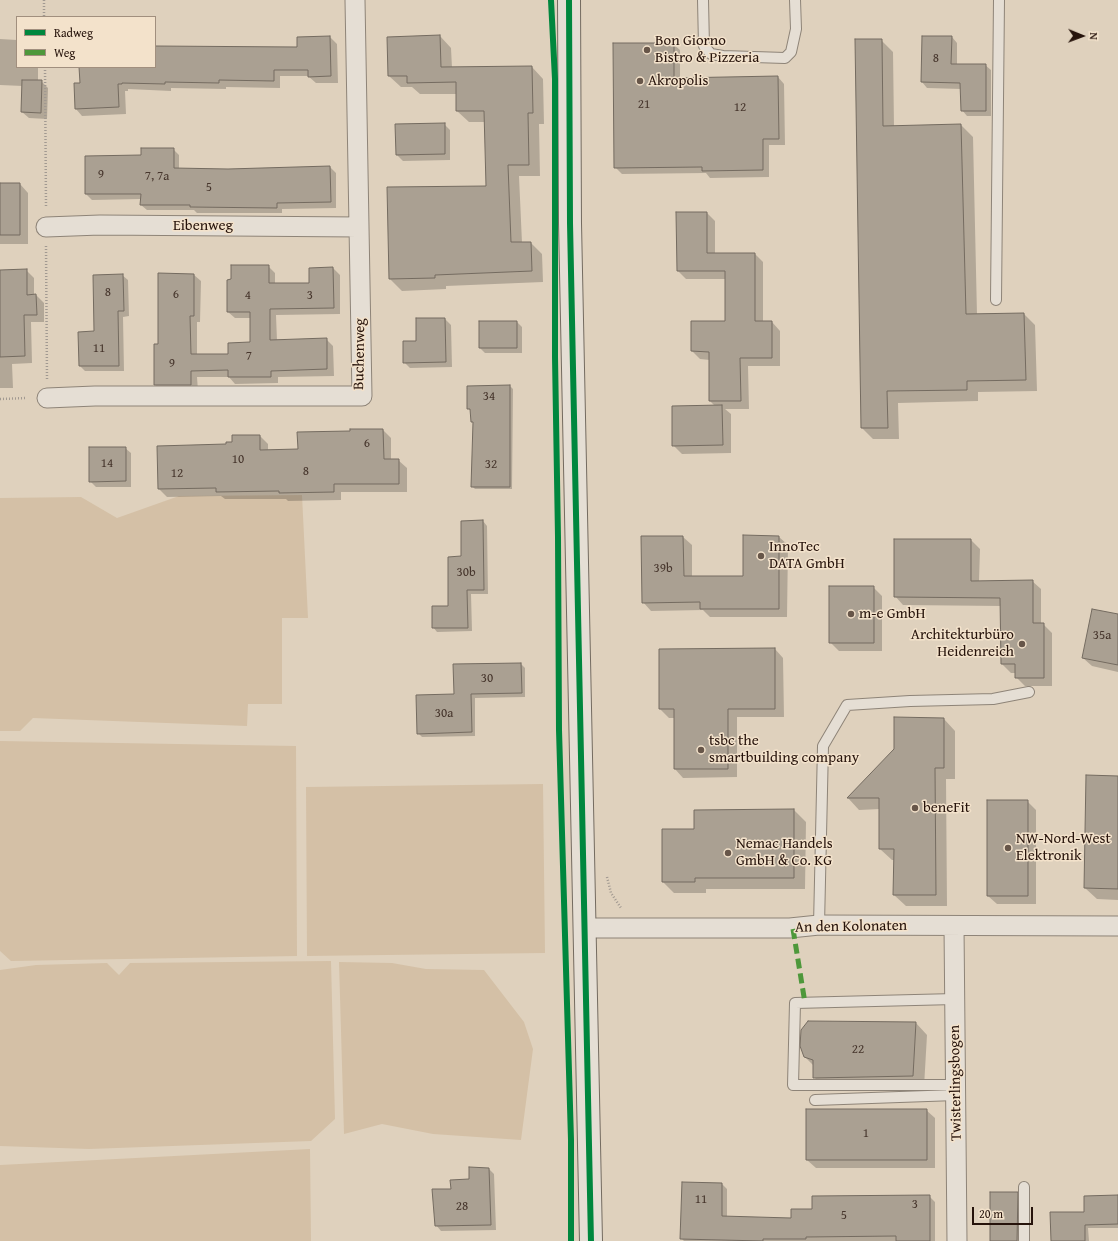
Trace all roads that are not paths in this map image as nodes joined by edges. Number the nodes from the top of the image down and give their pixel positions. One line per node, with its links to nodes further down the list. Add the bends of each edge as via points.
1 (355, 0): 7 (street, Buchenweg)
2 (569, 0): 14 (street, via 570,223)
3 (703, 0): 4 (lane, via 704,46 711,54 785,58 791,52 796,29)
4 (795, 0)
5 (998, 0): 8 (lane)
6 (46, 227): 7 (street, Eibenweg)
7 (359, 227): 9 (street, Buchenweg, via 362,396)
8 (996, 300)
9 (47, 398)
10 (1029, 692): 11 (lane, via 993,699 847,705 823,746)
11 (819, 925): 12 (street, An den Kolonaten); 14 (street, An den Kolonaten, via 790,928)
12 (954, 926): 13 (street, An den Kolonaten); 15 (street, Twisterlingsbogen)
13 (1118, 926)
14 (585, 928): 19 (street)
15 (955, 999): 16 (street, Twisterlingsbogen); 16 (lane, via 794,1003 793,1085)
16 (956, 1090): 17 (lane); 20 (street, Twisterlingsbogen)
17 (815, 1100)
18 (1024, 1187): 21 (lane)
19 (591, 1241)
20 (957, 1241)
21 (1024, 1241)

